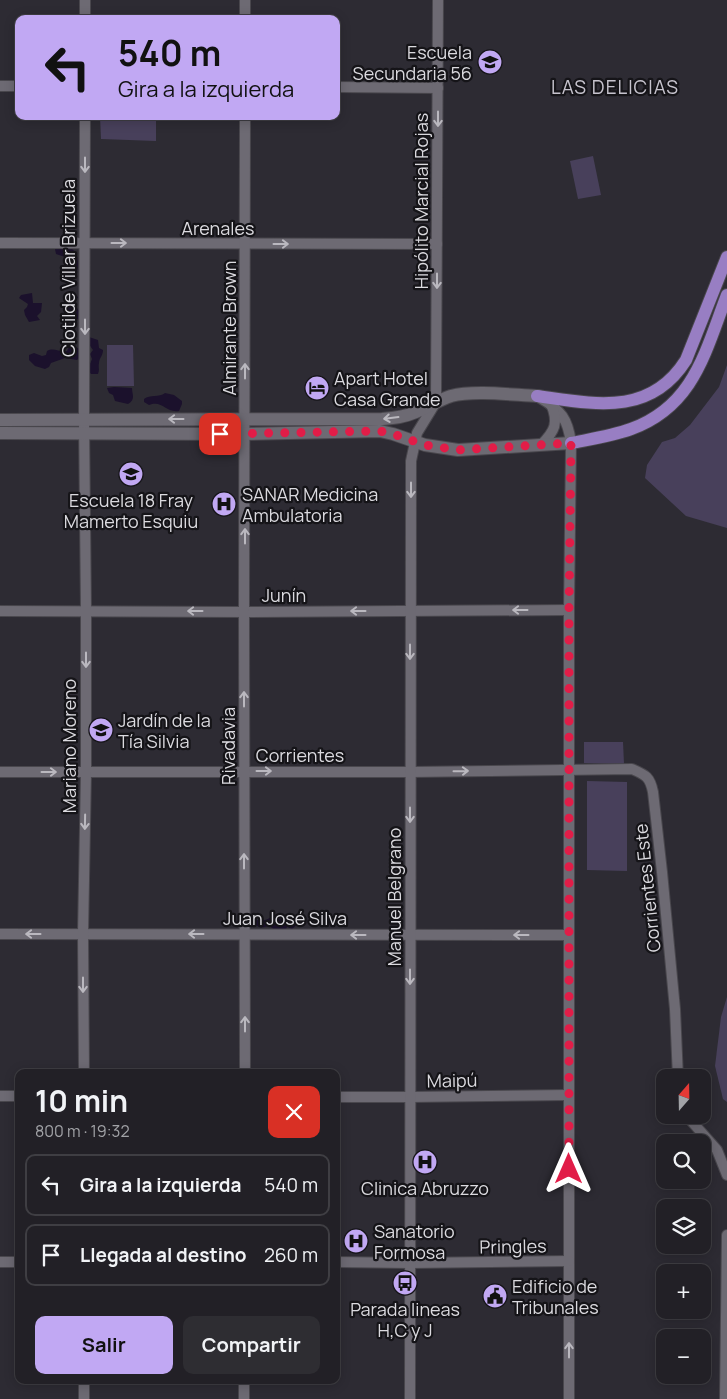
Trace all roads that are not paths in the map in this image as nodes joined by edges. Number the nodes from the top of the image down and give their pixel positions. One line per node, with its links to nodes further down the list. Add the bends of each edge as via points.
1 (85, 0): 4 (street)
2 (245, 0): 5 (street)
3 (438, 0): 9 (street, Hipólito Marcial Rojas)
4 (85, 15)
5 (245, 15)
6 (0, 86): 7 (street)
7 (15, 86)
8 (340, 87): 9 (street)
9 (438, 88): 15 (street, Hipólito Marcial Rojas, one-way to 15)
10 (85, 120): 13 (street, Clotilde Villar Brizuela, one-way to 13)
11 (245, 120): 14 (street, Almirante Brown)
12 (0, 243): 13 (street, Arenales)
13 (85, 243): 14 (street, Arenales, one-way to 14); 22 (street, Clotilde Villar Brizuela, one-way to 22)
14 (245, 244): 15 (street, Arenales, one-way to 15); 23 (street, Almirante Brown, one-way to 14)
15 (437, 244): 19 (street, Hipólito Marcial Rojas, one-way to 19)
16 (727, 257): 18 (main road, via 686,360 667,383 651,394 619,403)
17 (727, 295): 29 (main road, via 696,375 669,408 630,429)
18 (537, 396): 19 (main road, via 466,394); 20 (street)
19 (436, 402): 24 (main road, one-way to 24, via 417,412 382,419); 28 (street, Manuel Belgrano)
20 (551, 404): 29 (street, via 566,422); 30 (street, via 554,428)
21 (0, 420): 22 (main road)
22 (84, 420): 23 (main road, one-way to 22); 26 (street, Mariano Moreno)
23 (245, 420): 24 (main road); 27 (street, Rivadavia)
24 (370, 425): 27 (main road); 28 (main road)
25 (0, 433): 26 (main road)
26 (85, 433): 27 (main road); 33 (street, Mariano Moreno)
27 (245, 434): 35 (street, Rivadavia, one-way to 27)
28 (414, 441): 30 (main road, via 458,450); 34 (street, Manuel Belgrano, one-way to 34, via 411,461)
29 (571, 443): 30 (main road); 31 (street)
30 (541, 445)
31 (569, 610): 34 (street, Junín, one-way to 34); 36 (street)
32 (0, 611): 33 (street, Junín)
33 (86, 611): 35 (street, Junín, one-way to 33); 39 (street, Mariano Moreno, one-way to 39)
34 (411, 611): 35 (street, Junín, one-way to 35); 40 (street, Manuel Belgrano, one-way to 40)
35 (244, 612): 37 (street, Rivadavia, one-way to 35)
36 (569, 770): 40 (street, Corrientes, one-way to 36); 45 (street); 48 (street, Corrientes Este, via 632,769 645,774 651,782 675,1009)
37 (245, 771): 39 (street, Corrientes); 40 (street, Corrientes, one-way to 40); 43 (street, Rivadavia, one-way to 37)
38 (0, 772): 39 (street, Corrientes, one-way to 39)
39 (86, 772): 42 (street, Mariano Moreno, one-way to 42)
40 (410, 772): 44 (street, Manuel Belgrano, one-way to 44)
41 (0, 934): 42 (street, Juan José Silva, one-way to 41)
42 (83, 934): 43 (street, Juan José Silva, one-way to 42); 46 (street, Mariano Moreno, one-way to 46)
43 (244, 934): 44 (street, Juan José Silva, one-way to 43); 47 (street, Rivadavia, one-way to 43)
44 (410, 935): 45 (street, Juan José Silva, one-way to 44); 53 (street, Manuel Belgrano, one-way to 53)
45 (569, 935): 49 (street)
46 (84, 1069)
47 (245, 1069)
48 (678, 1069)
49 (568, 1095): 53 (street, Maipú); 57 (street)
50 (0, 1096): 51 (street)
51 (15, 1096)
52 (340, 1096): 53 (street, Maipú)
53 (410, 1097): 61 (street, Manuel Belgrano)
54 (694, 1124): 55 (street, via 717,1150)
55 (727, 1175)
56 (727, 1235): 68 (street)
57 (569, 1261): 61 (street, Pringles); 67 (street, one-way to 57)
58 (0, 1262): 59 (street)
59 (15, 1262)
60 (340, 1262): 61 (street, Pringles)
61 (410, 1263): 66 (street, Manuel Belgrano)
62 (84, 1384): 64 (street)
63 (244, 1384): 65 (street)
64 (84, 1399)
65 (244, 1399)
66 (410, 1399)
67 (569, 1399)
68 (726, 1399)

